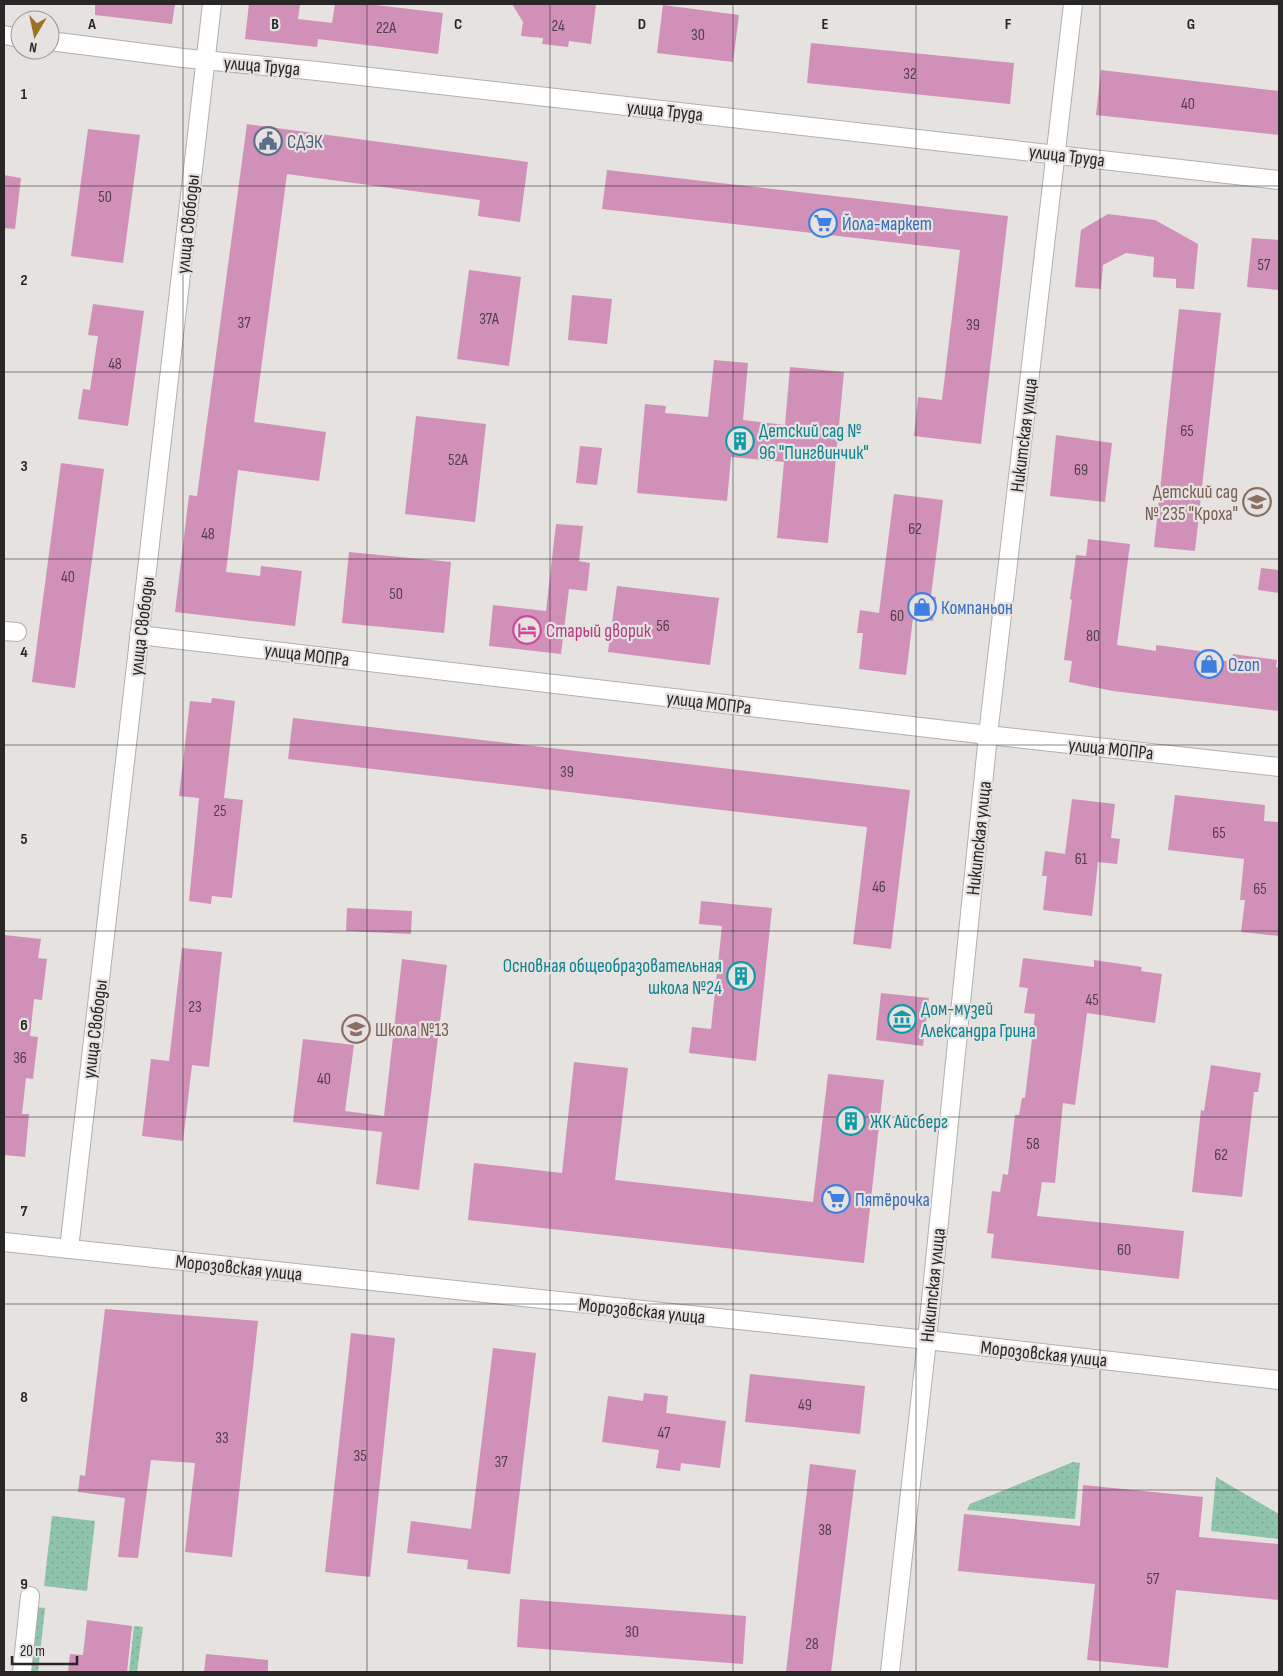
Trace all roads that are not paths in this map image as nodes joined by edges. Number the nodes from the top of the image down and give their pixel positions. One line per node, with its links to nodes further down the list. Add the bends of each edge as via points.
1 (212, 4): 4 (street, улица Свободы)
2 (1073, 4): 5 (street, Никитская улица)
3 (60, 42): 4 (street, улица Труда)
4 (204, 60): 5 (street, улица Труда); 7 (street, улица Свободы)
5 (1056, 154): 6 (street, улица Труда); 8 (street, Никитская улица)
6 (1279, 180)
7 (139, 634): 8 (street, улица МОПРа); 11 (street, улица Свободы)
8 (988, 735): 9 (street, улица МОПРа); 12 (street, Никитская улица)
9 (1279, 767)
10 (4, 1242): 11 (street, Морозовская улица)
11 (69, 1249): 12 (street, Морозовская улица)
12 (927, 1340): 13 (street, Морозовская улица); 16 (street, Никитская улица)
13 (1279, 1380)
14 (30, 1596): 15 (street)
15 (22, 1672)
16 (890, 1672)

